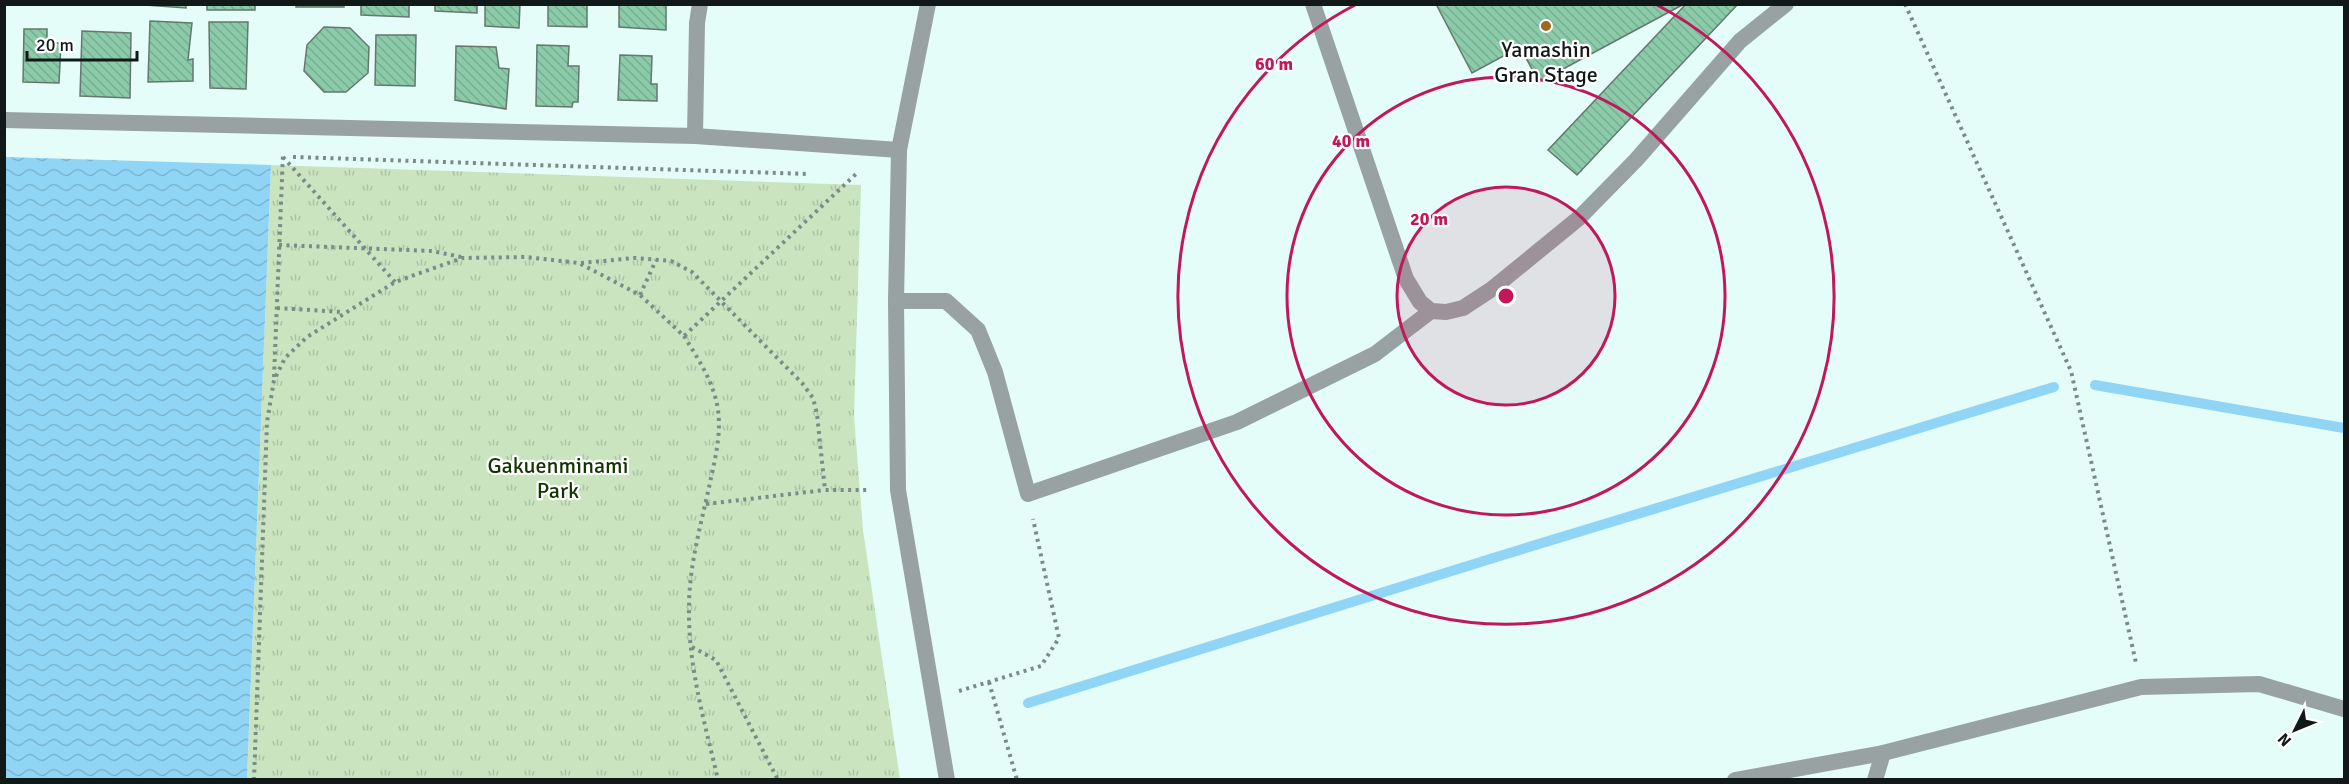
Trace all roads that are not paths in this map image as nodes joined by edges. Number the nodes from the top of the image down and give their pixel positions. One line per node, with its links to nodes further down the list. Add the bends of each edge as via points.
1 (700, 4): 6 (street)
2 (928, 4): 7 (street)
3 (1313, 4): 9 (street, via 1406,279 1420,302)
4 (1786, 4): 9 (street, via 1740,41 1636,160 1579,218 1463,308)
5 (4, 120): 6 (street)
6 (695, 136): 7 (street)
7 (899, 150): 8 (street)
8 (896, 301): 9 (street, via 946,302 978,330 994,372 1028,494 1237,422 1375,354); 12 (street, via 898,490)
9 (1431, 311)
10 (2344, 709): 11 (street, via 2259,684 2141,687)
11 (1883, 753): 13 (street); 14 (street)
12 (947, 780)
13 (1735, 780)
14 (1875, 780)

